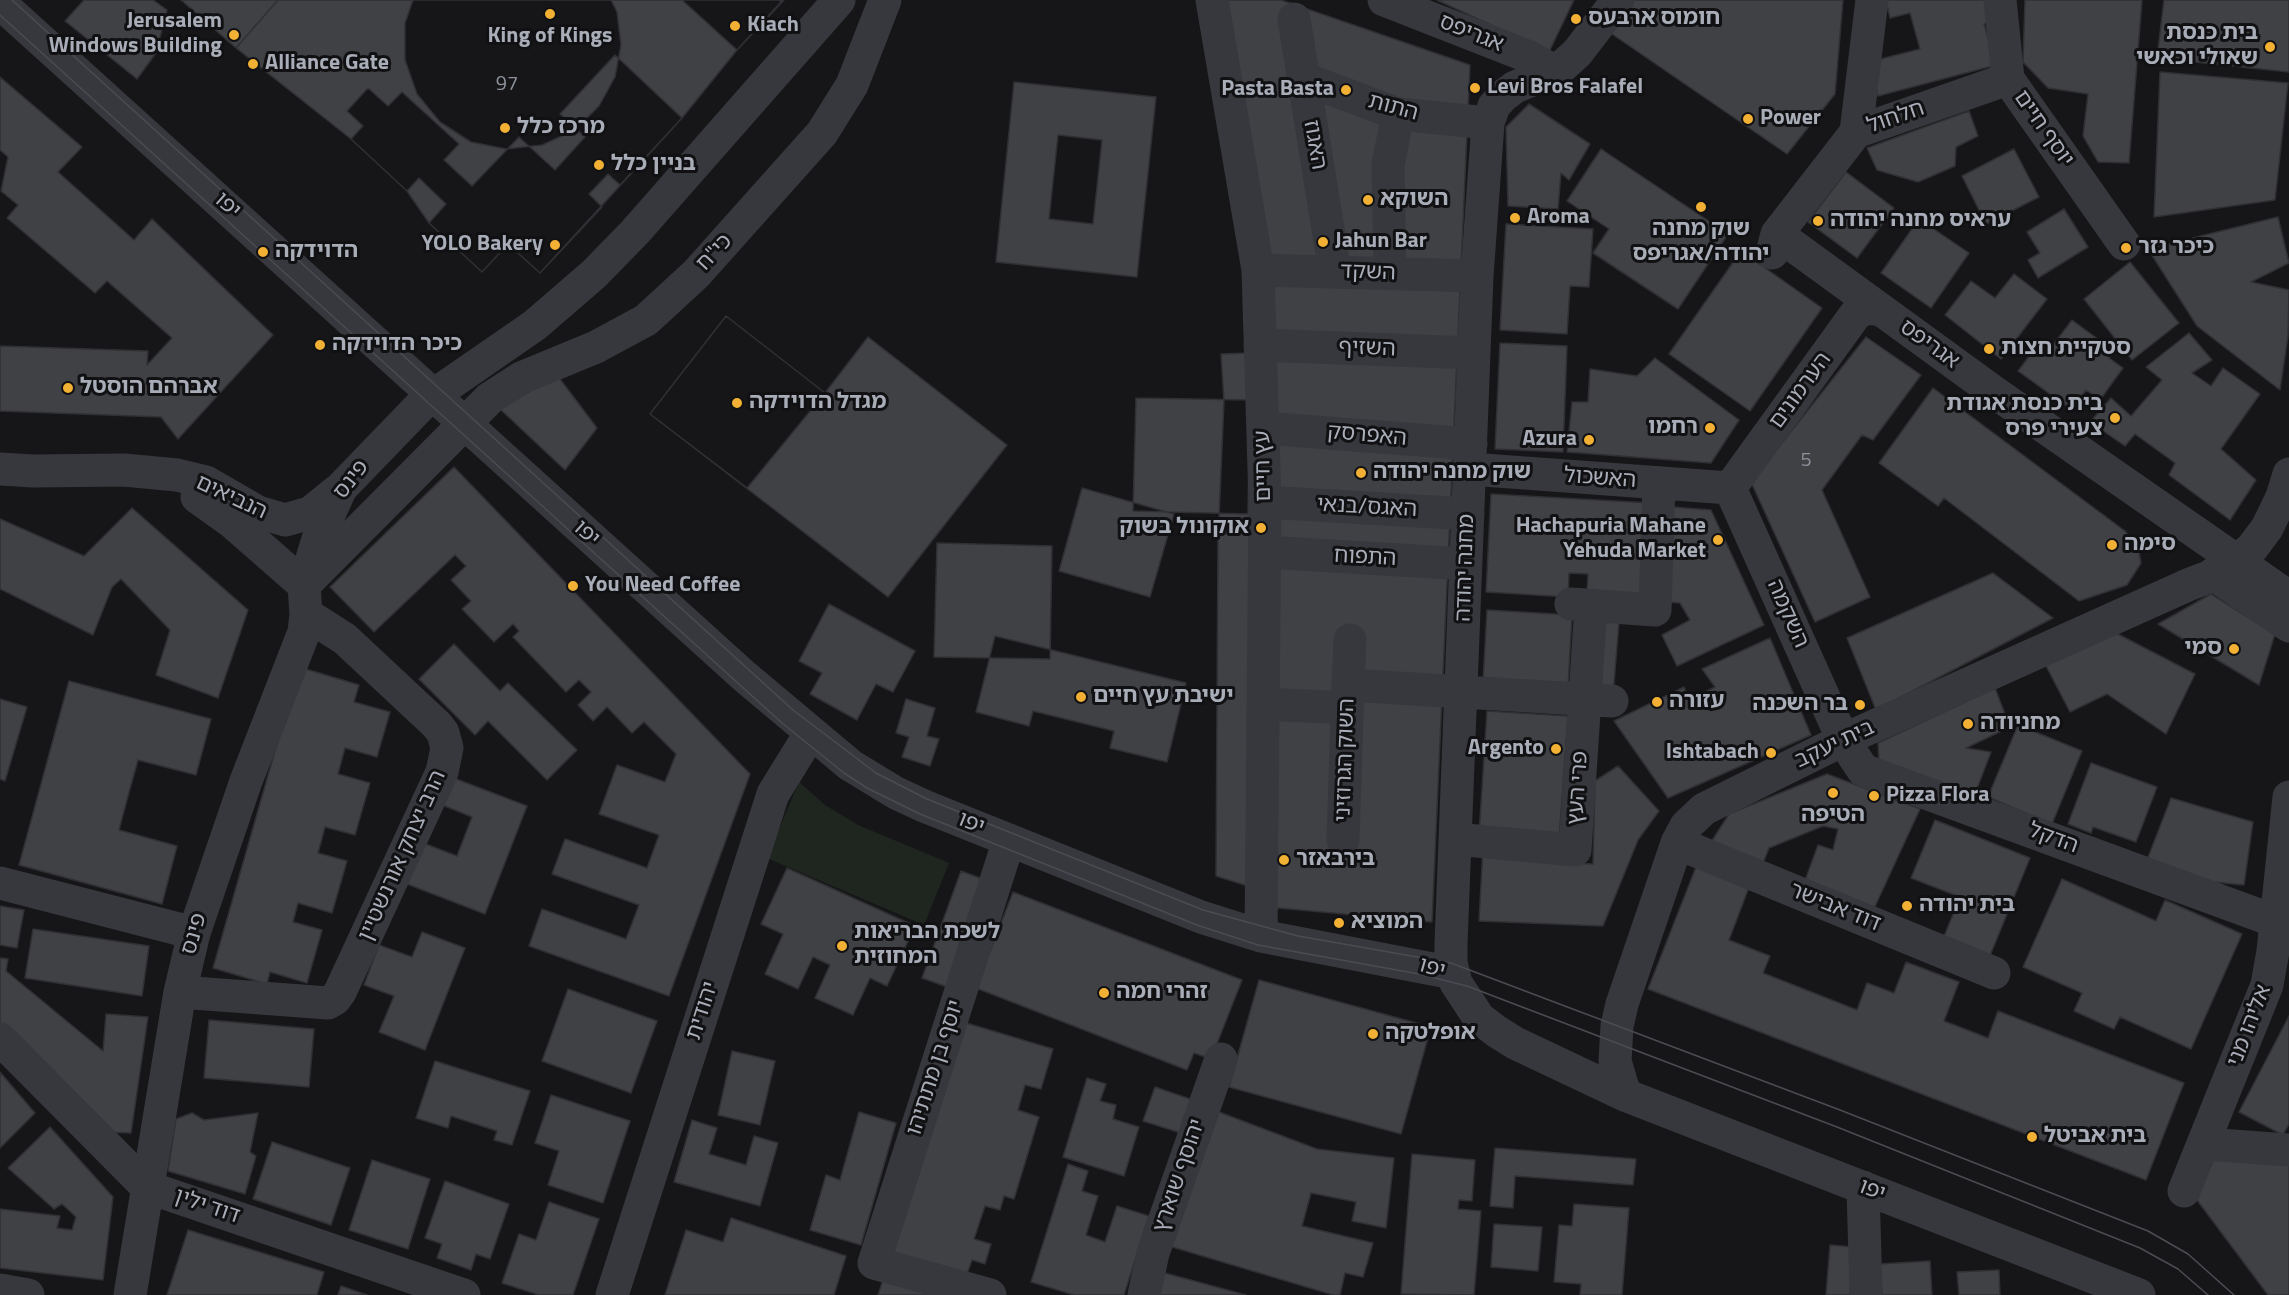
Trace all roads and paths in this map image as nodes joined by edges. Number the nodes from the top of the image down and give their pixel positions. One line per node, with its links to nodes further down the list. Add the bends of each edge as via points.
1 (839, 0): 25 (street, via 594,274 535,325)
2 (885, 0): 26 (street, כי"ח, via 852,85 822,133 689,281 646,320 504,388)
3 (1212, 0): 18 (street, עץ חיים)
4 (1618, 0): 10 (street, מחנה יהודה, via 1583,46)
5 (1872, 0): 15 (street)
6 (2000, 0): 12 (street, יוסף חיים)
7 (1389, 1): 10 (street, אגריפס, via 1527,56)
8 (0, 3): 25 (street, יפו)
9 (1294, 19): 11 (street, האגוז)
10 (1545, 76): 14 (street, מחנה יהודה, via 1503,96 1494,106)
11 (1302, 78): 13 (street, התות); 19 (street, האגוז)
12 (2008, 79): 15 (street, חלחול); 17 (street, יוסף חיים)
13 (1398, 114): 14 (street, התות); 20 (street, via 1388,165)
14 (1488, 123): 21 (street, מחנה יהודה)
15 (1856, 132): 16 (street, חלחול)
16 (1774, 243): 22 (street, אגריפס)
17 (2124, 244)
18 (1258, 270): 19 (street, השקד); 23 (street, עץ חיים)
19 (1335, 272): 20 (street, השקד)
20 (1390, 274): 21 (street, השקד)
21 (1477, 276): 24 (street, מחנה יהודה)
22 (1868, 312): 34 (street, הערמונים); 39 (street, אגריפס)
23 (1260, 345): 24 (street, השזיף); 27 (street, עץ חיים)
24 (1474, 353): 28 (street, מחנה יהודה)
25 (433, 395): 26 (street, יפו); 33 (street, פינס)
26 (463, 423): 41 (street, פינס); 48 (street, יפו)
27 (1263, 428): 28 (street, האפרסק); 35 (street, עץ חיים)
28 (1470, 457): 32 (street, האשכול); 36 (street, מחנה יהודה)
29 (0, 469): 30 (street, הנביאים)
30 (148, 471): 33 (street, הנביאים, via 206,482 258,512 285,520 310,513); 41 (street, הנביאים, via 215,508)
31 (2289, 474): 39 (street, בית יעקב, via 2267,528)
32 (1659, 483): 34 (street, האשכול); 46 (street, פרי העץ, via 1655,610 1580,604)
33 (340, 488): 41 (street, פינס, via 318,539)
34 (1730, 488): 49 (street, השקמה)
35 (1265, 502): 36 (street, האגס/בנאי); 37 (street, עץ חיים)
36 (1468, 514): 38 (street, מחנה יהודה)
37 (1265, 552): 38 (street, התפוח); 47 (street, עץ חיים)
38 (1466, 564): 44 (street, מחנה יהודה)
39 (2233, 568): 40 (street, אגריפס); 42 (street, אגריפס); 49 (street, בית יעקב)
40 (2289, 597)
41 (305, 599): 57 (street, פינס, via 303,632); 61 (street, הרב יצחק אורנשטיין, via 443,732 447,748 442,772 334,999 328,1003)
42 (2289, 626)
43 (1350, 640): 45 (street)
44 (1461, 690): 45 (street, השוק הגרוזיני); 46 (street, השוק הגרוזיני); 51 (street, מחנה יהודה)
45 (1348, 696): 47 (street); 53 (street, השוק הגרוזיני)
46 (1598, 700): 51 (street, פרי העץ, via 1575,850)
47 (1264, 704): 58 (street, עץ חיים)
48 (810, 734): 52 (street, יפו, via 896,793); 74 (street, יהודית, via 773,794)
49 (1843, 740): 54 (street, בית יעקב, via 1704,809 1686,826); 56 (street, הדקל, via 1863,770)
50 (2289, 797): 56 (street, אליהו מני)
51 (1455, 839): 59 (street, מחנה יהודה)
52 (1009, 840): 58 (street, יפו, via 1201,917); 75 (street, יוסף בן מתתיהו, via 874,1263)
53 (1343, 840)
54 (1677, 843): 60 (street, דוד אבישר); 64 (street, בית יעקב, via 1619,1014 1615,1061)
55 (0, 883): 57 (street)
56 (2275, 921): 65 (street, אליהו מני, via 2267,985)
57 (194, 933): 61 (street, פינס)
58 (1261, 936): 59 (street, יפו)
59 (1453, 973): 64 (street, יפו, via 1479,1018 1496,1031)
60 (1994, 973)
61 (180, 992): 67 (street, פינס)
62 (0, 1039): 67 (street, דוד ילין)
63 (1221, 1059): 76 (street, יהוסף שוארץ, via 1153,1253)
64 (1625, 1095): 68 (street, יפו)
65 (2205, 1144): 66 (street); 69 (street, אליהו מני)
66 (2289, 1150)
67 (147, 1187): 72 (street, פינס); 73 (street, דוד ילין)
68 (1863, 1187): 77 (street); 78 (street, יפו)
69 (2184, 1191)
70 (0, 1290): 71 (street)
71 (28, 1295)
72 (130, 1295)
73 (464, 1295)
74 (612, 1295)
75 (990, 1295)
76 (1143, 1295)
77 (1866, 1295)
78 (2139, 1295)

